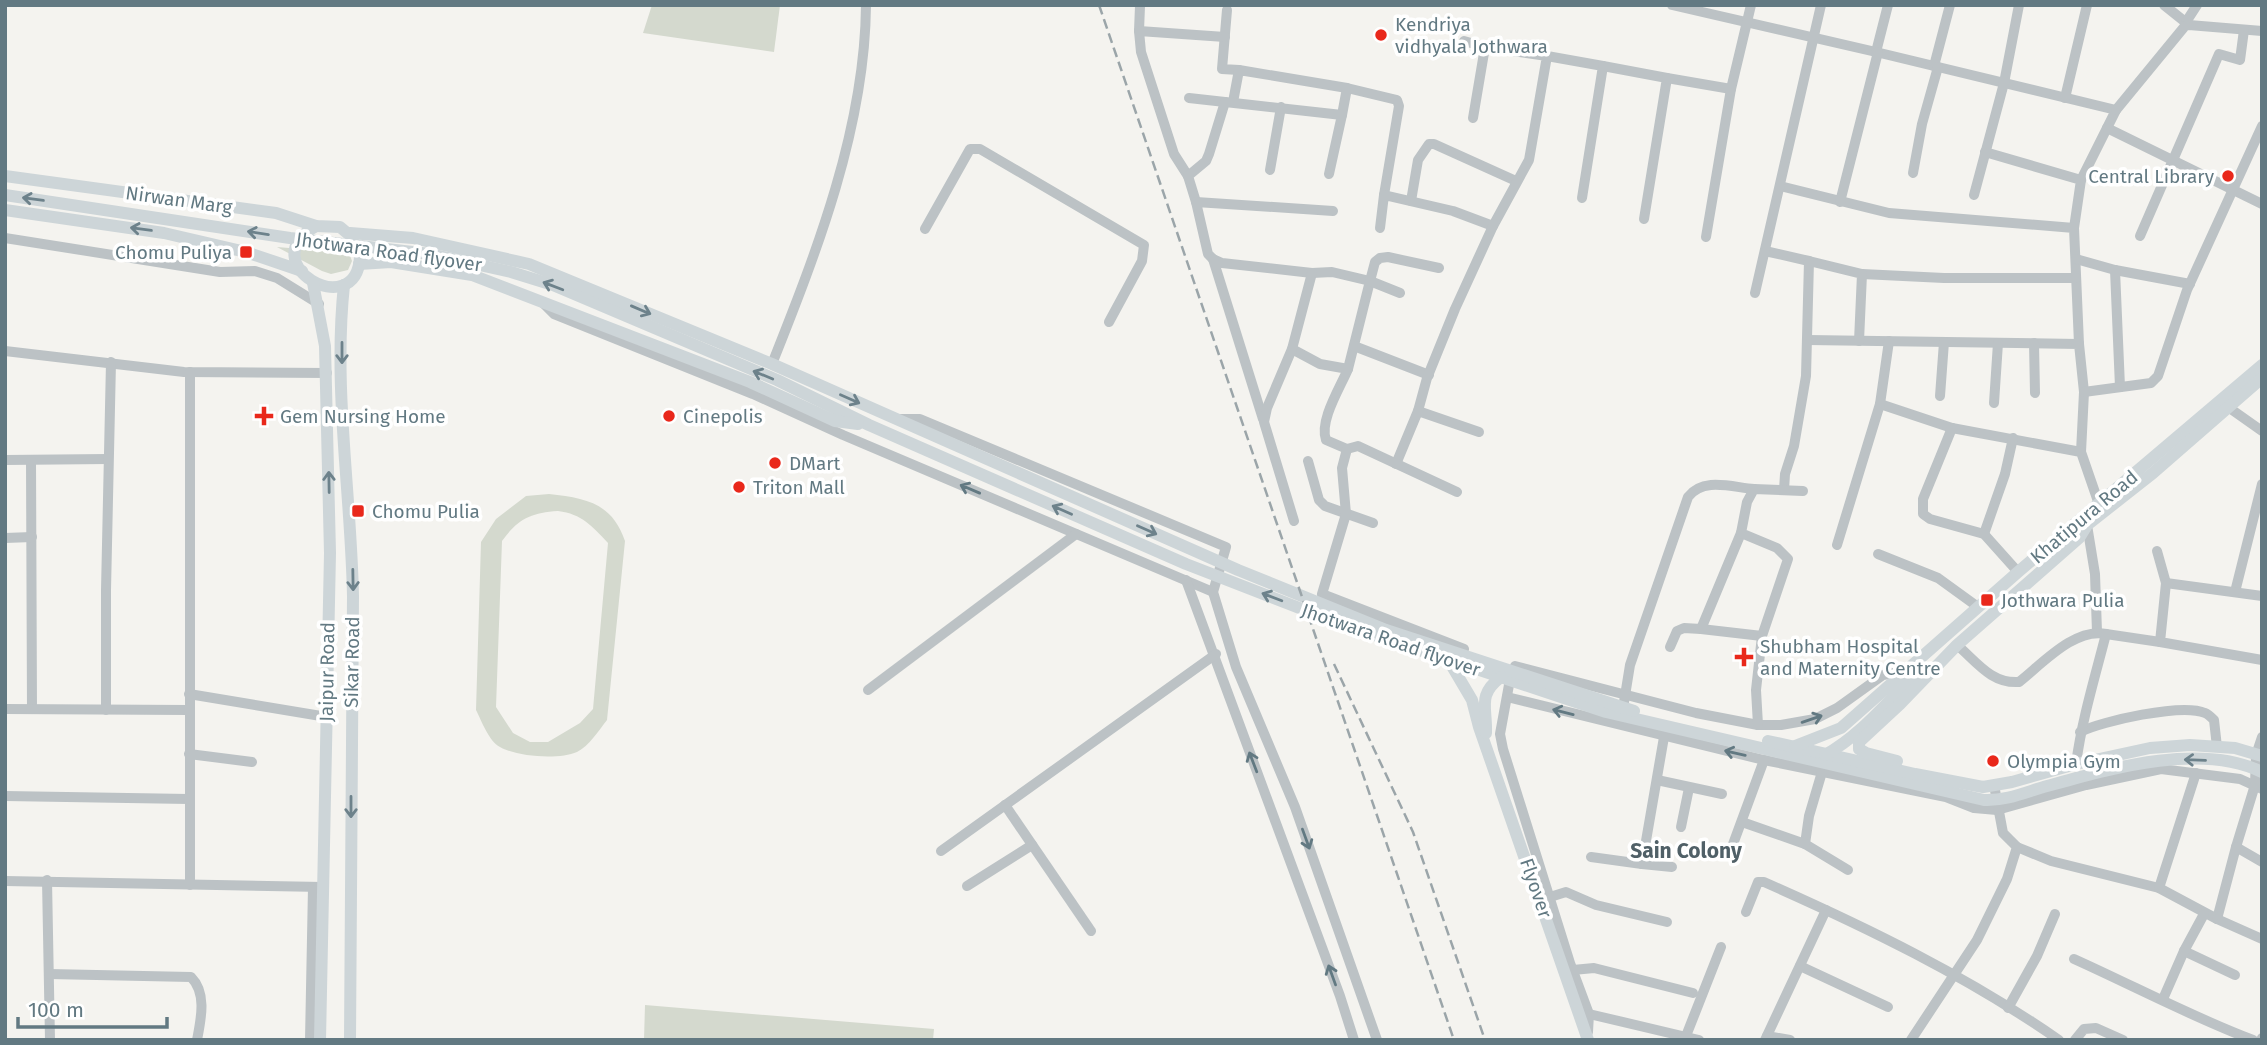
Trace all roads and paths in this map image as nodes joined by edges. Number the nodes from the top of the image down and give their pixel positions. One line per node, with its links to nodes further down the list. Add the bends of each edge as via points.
1 (866, 5): 102 (street, via 865,47 842,170)
2 (1751, 5): 13 (street)
3 (1821, 5): 19 (street)
4 (1888, 5): 22 (street)
5 (1950, 5): 25 (street)
6 (2020, 5): 28 (street)
7 (2087, 5): 32 (street)
8 (2164, 5): 14 (street)
9 (2197, 5): 14 (street)
10 (1140, 6): 16 (street)
11 (1679, 6): 13 (street)
12 (1227, 10): 18 (street)
13 (1746, 23): 19 (street); 30 (street)
14 (2188, 23): 15 (street); 35 (street)
15 (2244, 30): 17 (street); 41 (street, via 2241,60 2218,54)
16 (1139, 31): 18 (street); 46 (street, via 1141,52 1174,154)
17 (2262, 31)
18 (1225, 37): 26 (street, via 1222,69)
19 (1814, 39): 22 (street); 49 (street)
20 (1464, 41): 21 (street)
21 (1485, 47): 23 (street); 37 (street)
22 (1877, 52): 25 (street); 57 (street)
23 (1547, 57): 24 (street); 48 (street, via 1529,160)
24 (1603, 66): 27 (street); 54 (street)
25 (1936, 66): 28 (street); 43 (street)
26 (1239, 70): 29 (street); 33 (street)
27 (1667, 78): 30 (street); 61 (street)
28 (2004, 83): 32 (street); 40 (street)
29 (1347, 88): 36 (street); 52 (street, via 1397,100)
30 (1731, 89): 69 (street)
31 (1189, 98): 33 (street)
32 (2065, 98): 35 (street)
33 (1229, 102): 34 (street); 46 (street, via 1206,161)
34 (1281, 107): 36 (street); 42 (street)
35 (2116, 110): 39 (street)
36 (1342, 115): 44 (street)
37 (1473, 118)
38 (2262, 126): 50 (street)
39 (2107, 128): 41 (street); 47 (street)
40 (1985, 152): 47 (street); 53 (street)
41 (2174, 161): 50 (street); 68 (street)
42 (1270, 170)
43 (1913, 173)
44 (1328, 174)
45 (5, 176): 62 (main road, Nirwan Marg, via 276,213)
46 (1188, 176): 56 (street)
47 (2081, 180): 65 (street)
48 (1516, 181): 55 (street, via 1429,144 1418,160); 63 (street)
49 (1780, 186): 57 (street); 71 (street)
50 (2232, 188): 58 (street); 84 (street)
51 (5, 195): 119 (main road, Jhotwara Road flyover, one-way to 51, via 777,380 553,285 511,272 430,254)
52 (1384, 195): 55 (street); 64 (street)
53 (1974, 195)
54 (1582, 198)
55 (1411, 201): 63 (street)
56 (1196, 202): 60 (street); 72 (street)
57 (1840, 202): 65 (street, via 1889,213)
58 (2262, 204)
59 (5, 210): 78 (main road, one-way to 59, via 164,233)
60 (1334, 211)
61 (1644, 219)
62 (316, 226): 67 (main road, Nirwan Marg, via 340,227); 78 (main road, via 296,244 295,258)
63 (1493, 226): 107 (street)
64 (1380, 228)
65 (2074, 228): 73 (street)
66 (925, 229): 90 (street, via 970,149 980,149 1144,245 1142,261)
67 (350, 233): 75 (main road, via 357,243); 102 (main road, Nirwan Marg, one-way to 102, via 413,238 529,264)
68 (2140, 236)
69 (1706, 237)
70 (5, 238): 89 (street, via 220,272 256,271 277,278)
71 (1765, 251): 74 (street); 87 (street)
72 (1213, 259): 79 (street); 118 (street)
73 (2076, 259): 77 (street); 81 (street)
74 (1809, 261): 80 (street); 91 (street)
75 (359, 264): 85 (main road); 88 (main road, Jhotwara Road flyover, via 391,262 472,275)
76 (1439, 268): 82 (street, via 1380,258)
77 (2115, 270): 84 (street); 109 (street)
78 (302, 271): 83 (main road)
79 (1312, 273): 82 (street, via 1332,272); 99 (street)
80 (1862, 274): 81 (street); 92 (street)
81 (2076, 278): 97 (street)
82 (1370, 281): 86 (street); 98 (street)
83 (313, 282): 85 (main road, via 326,287); 89 (main road)
84 (2190, 284): 109 (street, via 2158,376 2151,383)
85 (344, 285): 255 (main road, Sikar Road, one-way to 255, via 342,421 353,596)
86 (1400, 293)
87 (1755, 293)
88 (542, 302): 119 (main road, Jhotwara Road flyover, via 751,382 835,421); 142 (street, one-way to 88, via 753,394 554,314)
89 (319, 304): 106 (main road, Jaipur Road)
90 (1109, 322)
91 (1808, 341): 92 (street); 133 (street, via 1806,376)
92 (1859, 341): 93 (street)
93 (1889, 341): 94 (street); 114 (street)
94 (1944, 342): 95 (street); 112 (street)
95 (1998, 343): 96 (street); 113 (street)
96 (2034, 344): 97 (street); 111 (street)
97 (2079, 344): 110 (street)
98 (1354, 346): 104 (street); 107 (street)
99 (1292, 349): 104 (street, via 1320,364); 118 (street)
100 (5, 351): 101 (street)
101 (111, 362): 105 (street); 126 (street)
102 (772, 364): 117 (main road, Jhotwara Road flyover, one-way to 117)
103 (2262, 365): 136 (main road, Khatipura Road)
104 (1348, 369): 124 (street, via 1323,432 1326,440)
105 (190, 372): 106 (street); 171 (street)
106 (327, 373): 178 (main road, Jaipur Road, one-way to 106)
107 (1429, 375): 116 (street)
108 (2262, 378): 115 (main road)
109 (2120, 387): 110 (street)
110 (2084, 392): 125 (street)
111 (2035, 393)
112 (1940, 396)
113 (1994, 403)
114 (1880, 404): 120 (street); 146 (street)
115 (2228, 407): 121 (street); 136 (main road)
116 (1418, 411): 122 (street); 130 (street)
117 (894, 419): 152 (street, via 920,419 1226,547); 185 (main road, Jhotwara Road flyover, one-way to 185, via 1386,630 1646,714)
118 (1264, 422): 138 (street)
119 (869, 425): 164 (main road, Jhotwara Road flyover, one-way to 119, via 1186,564)
120 (1952, 428): 123 (street); 143 (street, via 1923,499 1923,514)
121 (2262, 431)
122 (1479, 432)
123 (2013, 438): 125 (street); 143 (street)
124 (1347, 449): 130 (street, via 1358,446); 137 (street, via 1342,468)
125 (2081, 452): 136 (street)
126 (108, 459): 128 (street); 176 (street)
127 (5, 460): 128 (street)
128 (31, 460): 144 (street)
129 (1308, 461): 137 (street, via 1319,500)
130 (1396, 464): 135 (street)
131 (2262, 484): 153 (street)
132 (1754, 489): 133 (street); 141 (street); 172 (street, via 1704,484 1689,497 1630,665)
133 (1784, 490): 134 (street)
134 (1803, 491)
135 (1457, 492)
136 (2102, 509): 140 (main road); 149 (main road, Khatipura Road)
137 (1346, 514): 139 (street); 165 (street, via 1322,594)
138 (1294, 521)
139 (1373, 523)
140 (2087, 525): 157 (street); 160 (main road, via 2079,538); 190 (main road, via 1952,640 1867,723)
141 (1741, 533): 156 (street); 158 (street, via 1777,548 1787,559)
142 (1076, 534): 150 (street); 170 (street)
143 (1984, 534): 149 (street)
144 (32, 537): 145 (street); 175 (street)
145 (5, 538)
146 (1837, 545)
147 (2157, 551): 151 (street)
148 (1878, 554): 155 (street, via 1938,578)
149 (2018, 572): 155 (main road, Khatipura Road)
150 (1186, 580): 152 (street); 162 (street)
151 (2166, 583): 153 (street); 159 (street)
152 (1213, 592): 166 (street)
153 (2235, 592): 154 (street)
154 (2262, 596)
155 (1978, 607): 167 (main road, Khatipura Road)
156 (1701, 629): 158 (street); 161 (street, via 1677,631)
157 (2102, 633): 159 (street); 160 (street, via 2073,640 2019,682 1989,674); 181 (street, via 2098,671)
158 (1762, 636): 179 (street, via 1756,690)
159 (2160, 642): 163 (street)
160 (1957, 645): 196 (main road, via 1859,742 1861,750 1907,764)
161 (1670, 647)
162 (1216, 654): 168 (street); 205 (street)
163 (2262, 660)
164 (1449, 661): 169 (main road, Jhotwara Road flyover); 184 (main road, Flyover, via 1472,700)
165 (1512, 666): 172 (street); 173 (street)
166 (1236, 667): 168 (street); 257 (street, one-way to 257, via 1295,807)
167 (1908, 670): 179 (street, one-way to 167, via 1815,719 1883,675); 185 (main road, Khatipura Road, via 1841,728)
168 (1222, 673): 256 (street, one-way to 168)
169 (1502, 677): 184 (main road, Flyover, via 1486,694); 190 (main road, Jhotwara Road flyover, via 1617,715)
170 (868, 690)
171 (189, 694): 177 (street); 178 (street)
172 (1625, 696): 179 (street); 180 (street)
173 (1507, 697): 180 (street, one-way to 173); 226 (street, via 1500,734 1503,749)
174 (5, 709): 175 (street)
175 (32, 709): 176 (street)
176 (106, 710): 177 (street)
177 (189, 710): 187 (street)
178 (327, 717): 224 (main road, Jaipur Road)
179 (1758, 725)
180 (1619, 726): 182 (street)
181 (2080, 732): 186 (street, via 2128,718 2198,712 2214,720); 192 (street)
182 (1664, 737): 189 (street, one-way to 182); 197 (street)
183 (2262, 737): 188 (street)
184 (1485, 740): 249 (main road, Flyover)
185 (1795, 746): 196 (main road, Jhotwara Road flyover)
186 (2217, 747): 188 (main road); 192 (main road, via 2150,748)
187 (189, 754): 191 (street); 204 (street)
188 (2259, 756): 199 (street)
189 (1764, 760): 193 (street); 207 (street)
190 (1815, 760): 201 (main road, Jhotwara Road flyover, via 1935,788)
191 (252, 762)
192 (2076, 764): 198 (main road)
193 (1822, 772): 206 (street); 209 (street)
194 (2262, 772): 201 (main road, one-way to 201, via 2230,762 2164,759 1993,800)
195 (2196, 773): 199 (street, via 2240,779); 206 (street, via 2161,769); 225 (street)
196 (1914, 774): 201 (main road, Jhotwara Road flyover)
197 (1657, 780): 200 (street); 217 (street)
198 (1994, 785): 201 (main road); 206 (street)
199 (2258, 787): 212 (street)
200 (1689, 788): 202 (street); 208 (street)
201 (1967, 790)
202 (1722, 794)
203 (5, 796): 204 (street)
204 (189, 799): 222 (street)
205 (1004, 805): 210 (street); 213 (street)
206 (1997, 810): 211 (street, via 2003,833)
207 (1742, 822): 209 (street); 214 (street)
208 (1681, 827)
209 (1805, 844): 219 (street)
210 (1032, 845): 223 (street); 233 (street)
211 (2017, 847): 225 (street, via 2051,861); 241 (street, via 1995,906)
212 (2236, 848): 216 (street); 231 (street)
213 (941, 851)
214 (1730, 855)
215 (1591, 857): 217 (street)
216 (2262, 862)
217 (1642, 864): 218 (street)
218 (1672, 867)
219 (1849, 870)
220 (47, 880): 221 (street); 222 (street); 240 (street)
221 (5, 881)
222 (190, 886): 224 (street)
223 (967, 886)
224 (318, 887): 253 (street); 254 (main road, Jaipur Road)
225 (2159, 888): 230 (street)
226 (1550, 897): 232 (street, via 1566,892 1596,905); 239 (street)
227 (1826, 910): 228 (street, via 1761,881); 238 (street); 241 (street)
228 (1746, 912)
229 (2055, 914): 246 (street, via 2038,956)
230 (2204, 914): 231 (street); 236 (street)
231 (2217, 919): 234 (street)
232 (1667, 922)
233 (1091, 931)
234 (2261, 936)
235 (1721, 947): 248 (street)
236 (2184, 951): 242 (street); 244 (street)
237 (2074, 959): 244 (street)
238 (1800, 966): 245 (street); 250 (street)
239 (1573, 970): 243 (street, via 1594,968); 247 (street)
240 (48, 974): 251 (street); 252 (street, via 191,976 201,994)
241 (1955, 974): 246 (street); 260 (street)
242 (2235, 975)
243 (1693, 993)
244 (2162, 999): 264 (street)
245 (1888, 1007)
246 (2008, 1008): 261 (street)
247 (1589, 1014): 248 (street); 249 (street)
248 (1686, 1037): 258 (street)
249 (1588, 1038)
250 (1766, 1038): 259 (street)
251 (50, 1040)
252 (197, 1040)
253 (310, 1040)
254 (320, 1040)
255 (350, 1040)
256 (1354, 1040)
257 (1377, 1040)
258 (1699, 1040)
259 (1790, 1040)
260 (1911, 1040)
261 (2059, 1040)
262 (2075, 1040): 263 (street, via 2084,1029 2096,1028)
263 (2123, 1040)
264 (2253, 1040)

